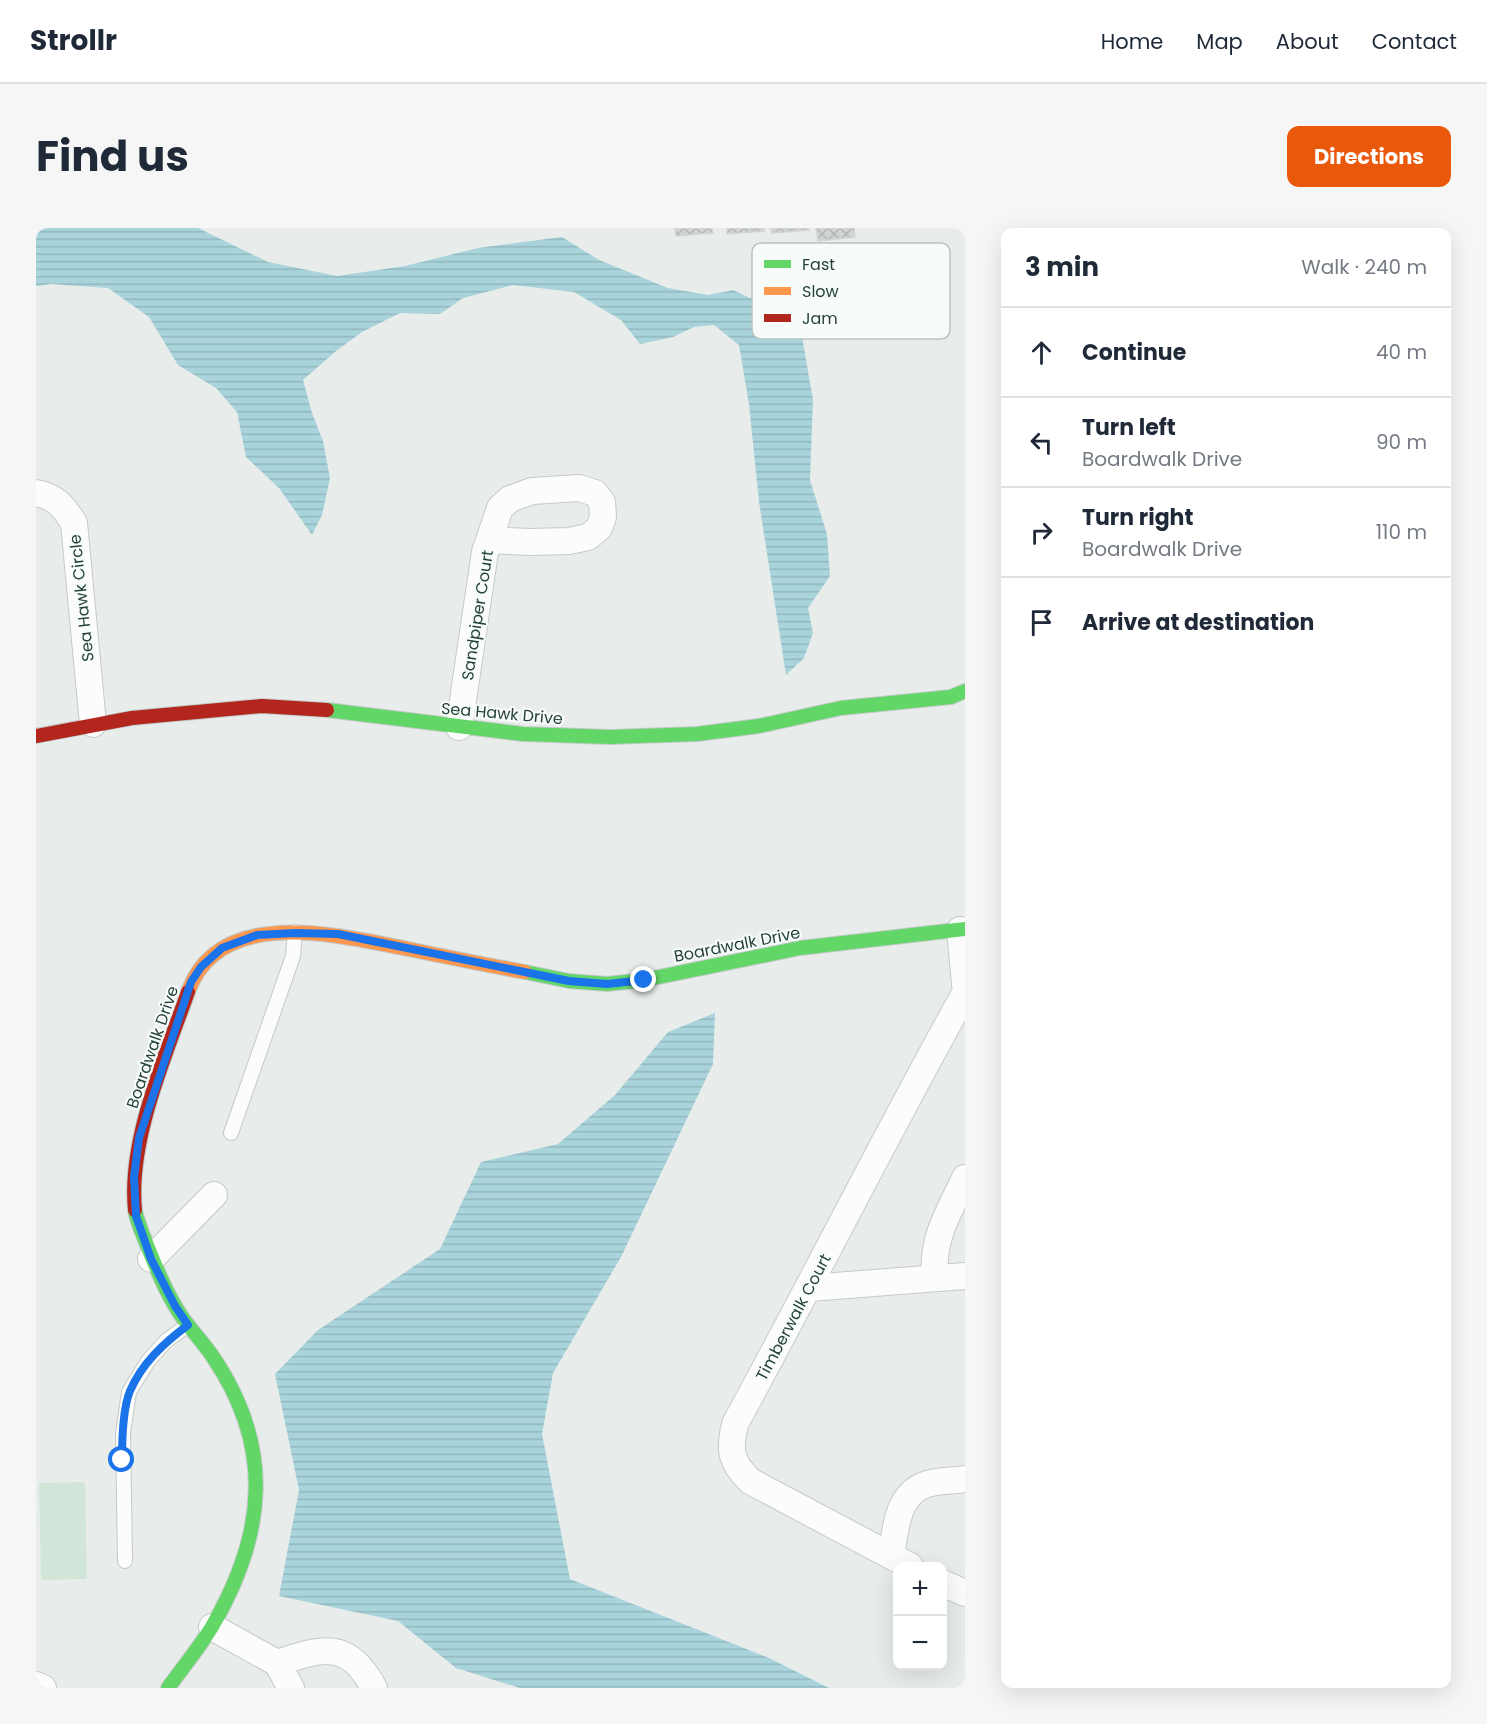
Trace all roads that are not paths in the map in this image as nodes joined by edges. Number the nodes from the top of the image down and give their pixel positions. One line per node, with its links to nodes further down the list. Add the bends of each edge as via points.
1 (36, 493): 4 (street, Sea Hawk Circle, via 47,495 64,507 74,523)
2 (490, 540): 5 (street, Sandpiper Court)
3 (965, 691): 5 (street, Sea Hawk Drive, via 951,697 841,708 759,726 698,734 610,737)
4 (93, 724): 5 (street, Sea Hawk Drive, via 262,706 313,708); 6 (street, Sea Hawk Drive)
5 (459, 727)
6 (36, 736)
7 (963, 929): 8 (street, Boardwalk Drive, via 800,948 607,984 569,981 338,934); 9 (street)
8 (295, 933): 11 (lane, via 293,956); 14 (street, Boardwalk Drive, via 257,935 222,948 191,982 139,1138 134,1177 136,1216)
9 (965, 984)
10 (965, 993): 17 (street, Timberwalk Court)
11 (231, 1134)
12 (965, 1178): 16 (street, via 938,1235 933,1262)
13 (214, 1195): 14 (street)
14 (151, 1259): 18 (street, Boardwalk Drive)
15 (965, 1276): 16 (street)
16 (935, 1278): 17 (street)
17 (809, 1288): 21 (street, Timberwalk Court, via 735,1424 730,1444 733,1458 750,1481)
18 (188, 1325): 20 (lane, via 148,1361 129,1392 123,1433); 24 (street, Boardwalk Drive, via 238,1400 253,1445 258,1480 249,1547)
19 (965, 1479): 21 (street, via 928,1483 903,1501)
20 (125, 1561)
21 (900, 1561)
22 (947, 1585): 23 (street)
23 (965, 1593)
24 (212, 1627): 25 (street); 28 (street, Boardwalk Drive)
25 (277, 1663): 29 (street); 30 (street, via 310,1652 337,1652 358,1665)
26 (36, 1685): 27 (street)
27 (43, 1688)
28 (168, 1688)
29 (291, 1688)
30 (374, 1688)

